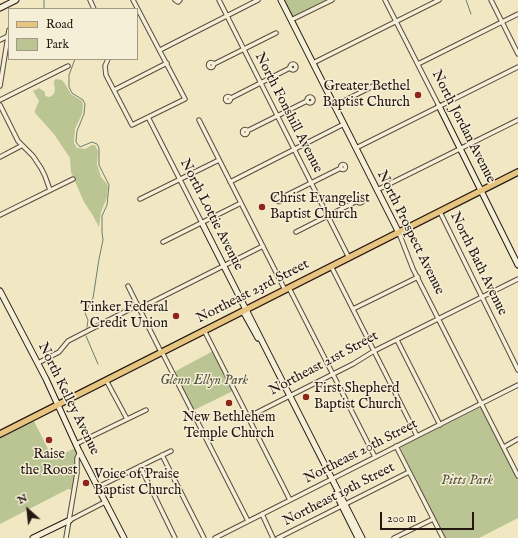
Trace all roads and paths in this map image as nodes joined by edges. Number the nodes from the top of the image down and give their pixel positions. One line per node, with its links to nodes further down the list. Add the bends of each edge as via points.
1 (16, 0): 11 (street)
2 (175, 0): 3 (street)
3 (180, 0)
4 (219, 0): 15 (street, North Fonshill Avenue)
5 (258, 0): 15 (street)
6 (281, 0): 16 (street, North Prospect Avenue)
7 (332, 0): 16 (street)
8 (385, 0): 17 (street, North Jordan Avenue)
9 (440, 0): 17 (street)
10 (491, 0): 18 (street)
11 (10, 6): 12 (street)
12 (0, 8)
13 (138, 9): 23 (street)
14 (518, 14): 18 (street)
15 (227, 16): 22 (street, North Fonshill Avenue); 23 (street)
16 (291, 20): 27 (street, North Prospect Avenue)
17 (396, 22): 27 (street); 29 (street, North Jordan Avenue)
18 (502, 22): 24 (street); 29 (street)
19 (276, 33): 22 (street)
20 (8, 36): 21 (street); 35 (street)
21 (0, 40)
22 (244, 49): 28 (street); 33 (street, North Fonshill Avenue)
23 (160, 50): 26 (street)
24 (518, 54)
25 (108, 60): 36 (street, via 105,71)
26 (167, 63): 36 (street); 44 (street, via 185,99)
27 (313, 63): 41 (street, North Prospect Avenue)
28 (214, 64)
29 (418, 64): 42 (street, North Jordan Avenue)
30 (68, 66): 38 (street)
31 (518, 67): 42 (street)
32 (290, 68): 33 (street)
33 (260, 83): 37 (street); 43 (street, North Fonshill Avenue)
34 (375, 85): 41 (street)
35 (0, 86)
36 (114, 90): 44 (street, via 132,126)
37 (231, 98)
38 (0, 100)
39 (307, 101): 43 (street)
40 (0, 105): 49 (street)
41 (334, 106): 47 (street, North Prospect Avenue)
42 (439, 106): 50 (street); 52 (street, North Jordan Avenue)
43 (277, 116): 48 (street); 51 (street, North Fonshill Avenue)
44 (148, 117): 58 (street, North Lottie Avenue)
45 (199, 120): 54 (street)
46 (518, 120): 52 (street)
47 (344, 124): 50 (street, North Prospect Avenue); 51 (street)
48 (247, 131)
49 (21, 146): 53 (street); 61 (street, via 38,164)
50 (356, 148): 62 (street, North Prospect Avenue)
51 (294, 149): 59 (street); 60 (street, North Fonshill Avenue)
52 (460, 149): 62 (street); 63 (street, North Jordan Avenue)
53 (0, 157)
54 (219, 160): 58 (street); 59 (street)
55 (341, 168): 60 (street)
56 (518, 172): 63 (main road, Northeast 23rd Street)
57 (73, 179): 61 (street)
58 (180, 179): 65 (street); 71 (street, North Lottie Avenue)
59 (230, 182): 67 (street)
60 (311, 183): 64 (street); 70 (street, North Fonshill Avenue)
61 (50, 190): 69 (street)
62 (377, 190): 73 (street, North Prospect Avenue)
63 (481, 191): 68 (main road, Northeast 23rd Street); 77 (street, North Jordan Avenue)
64 (281, 198)
65 (140, 199)
66 (357, 201): 70 (street)
67 (241, 203): 71 (street); 75 (street)
68 (440, 212): 73 (main road, Northeast 23rd Street); 85 (street, North Bath Avenue)
69 (0, 215)
70 (328, 216): 72 (street); 76 (street, North Fonshill Avenue)
71 (202, 223): 74 (street); 78 (street, North Lottie Avenue)
72 (296, 232)
73 (399, 233): 76 (main road, Northeast 23rd Street); 80 (street, North Prospect Avenue)
74 (163, 242)
75 (263, 246): 78 (street); 83 (street)
76 (349, 258): 79 (main road, Northeast 23rd Street)
77 (518, 265)
78 (224, 266): 86 (street); 88 (street, North Lottie Avenue)
79 (331, 266): 83 (main road, Northeast 23rd Street); 87 (street)
80 (418, 277): 87 (street); 89 (street, North Prospect Avenue)
81 (518, 279): 85 (street, Northeast 21st Street)
82 (128, 286): 86 (street)
83 (287, 289): 88 (main road, Northeast 23rd Street); 96 (street)
84 (0, 292): 94 (street, North Kelley Avenue)
85 (482, 297): 89 (street, Northeast 21st Street); 95 (street, North Bath Avenue)
86 (139, 307): 93 (street); 94 (street, via 68,341 59,352)
87 (353, 309): 92 (street)
88 (244, 310): 90 (main road, Northeast 23rd Street); 99 (street, North Lottie Avenue)
89 (439, 319): 91 (street, Northeast 21st Street); 101 (street, North Prospect Avenue)
90 (204, 330): 93 (main road, Northeast 23rd Street); 103 (street)
91 (397, 340): 92 (street, Northeast 21st Street); 105 (street)
92 (374, 351): 96 (street, Northeast 21st Street); 107 (street)
93 (162, 352): 97 (main road, Northeast 23rd Street); 129 (street)
94 (38, 364): 100 (street, North Kelley Avenue)
95 (518, 370)
96 (333, 374): 99 (street, Northeast 21st Street); 115 (street)
97 (106, 380): 100 (main road, Northeast 23rd Street); 104 (street)
98 (518, 385): 101 (street, Northeast 20th Street)
99 (289, 396): 103 (street, Northeast 21st Street); 121 (street, North Lottie Avenue)
100 (58, 404): 106 (main road, Northeast 23rd Street); 109 (street, North Kelley Avenue)
101 (481, 404): 105 (street, Northeast 20th Street); 111 (street, North Prospect Avenue)
102 (146, 410): 104 (street)
103 (248, 417): 123 (street)
104 (127, 419): 109 (street)
105 (440, 425): 107 (street, Northeast 20th Street)
106 (0, 434)
107 (417, 436): 110 (street, Northeast 20th Street)
108 (518, 439): 111 (street)
109 (76, 444): 113 (street, North Kelley Avenue)
110 (396, 446): 115 (street, Northeast 20th Street); 118 (street)
111 (504, 447): 120 (street, North Prospect Avenue)
112 (171, 451): 114 (street)
113 (81, 453): 116 (street, North Kelley Avenue); 119 (street)
114 (162, 455): 117 (street); 134 (street)
115 (375, 458): 121 (street, Northeast 20th Street)
116 (85, 462): 119 (street, via 80,465); 122 (street, North Kelley Avenue)
117 (140, 466): 122 (street); 133 (street)
118 (409, 472): 125 (street, Northeast 19th Street); 127 (street)
119 (77, 473): 128 (street)
120 (518, 476)
121 (331, 480): 123 (street, Northeast 20th Street); 125 (street, North Lottie Avenue)
122 (98, 487): 124 (street, North Kelley Avenue)
123 (290, 500): 126 (street, Northeast 20th Street)
124 (105, 502): 128 (street); 132 (street, North Kelley Avenue)
125 (343, 505): 137 (street, Northeast 19th Street); 138 (street, North Lottie Avenue); 139 (street, North Lottie Avenue)
126 (262, 514): 129 (street, Northeast 20th Street); 136 (street)
127 (433, 519): 140 (street); 141 (street)
128 (70, 520): 130 (street); 131 (street)
129 (248, 521): 135 (street, Northeast 20th Street)
130 (33, 538)
131 (66, 538)
132 (124, 538)
133 (175, 538)
134 (204, 538)
135 (215, 538)
136 (273, 538)
137 (278, 538)
138 (358, 538)
139 (362, 538)
140 (394, 538)
141 (443, 538)

